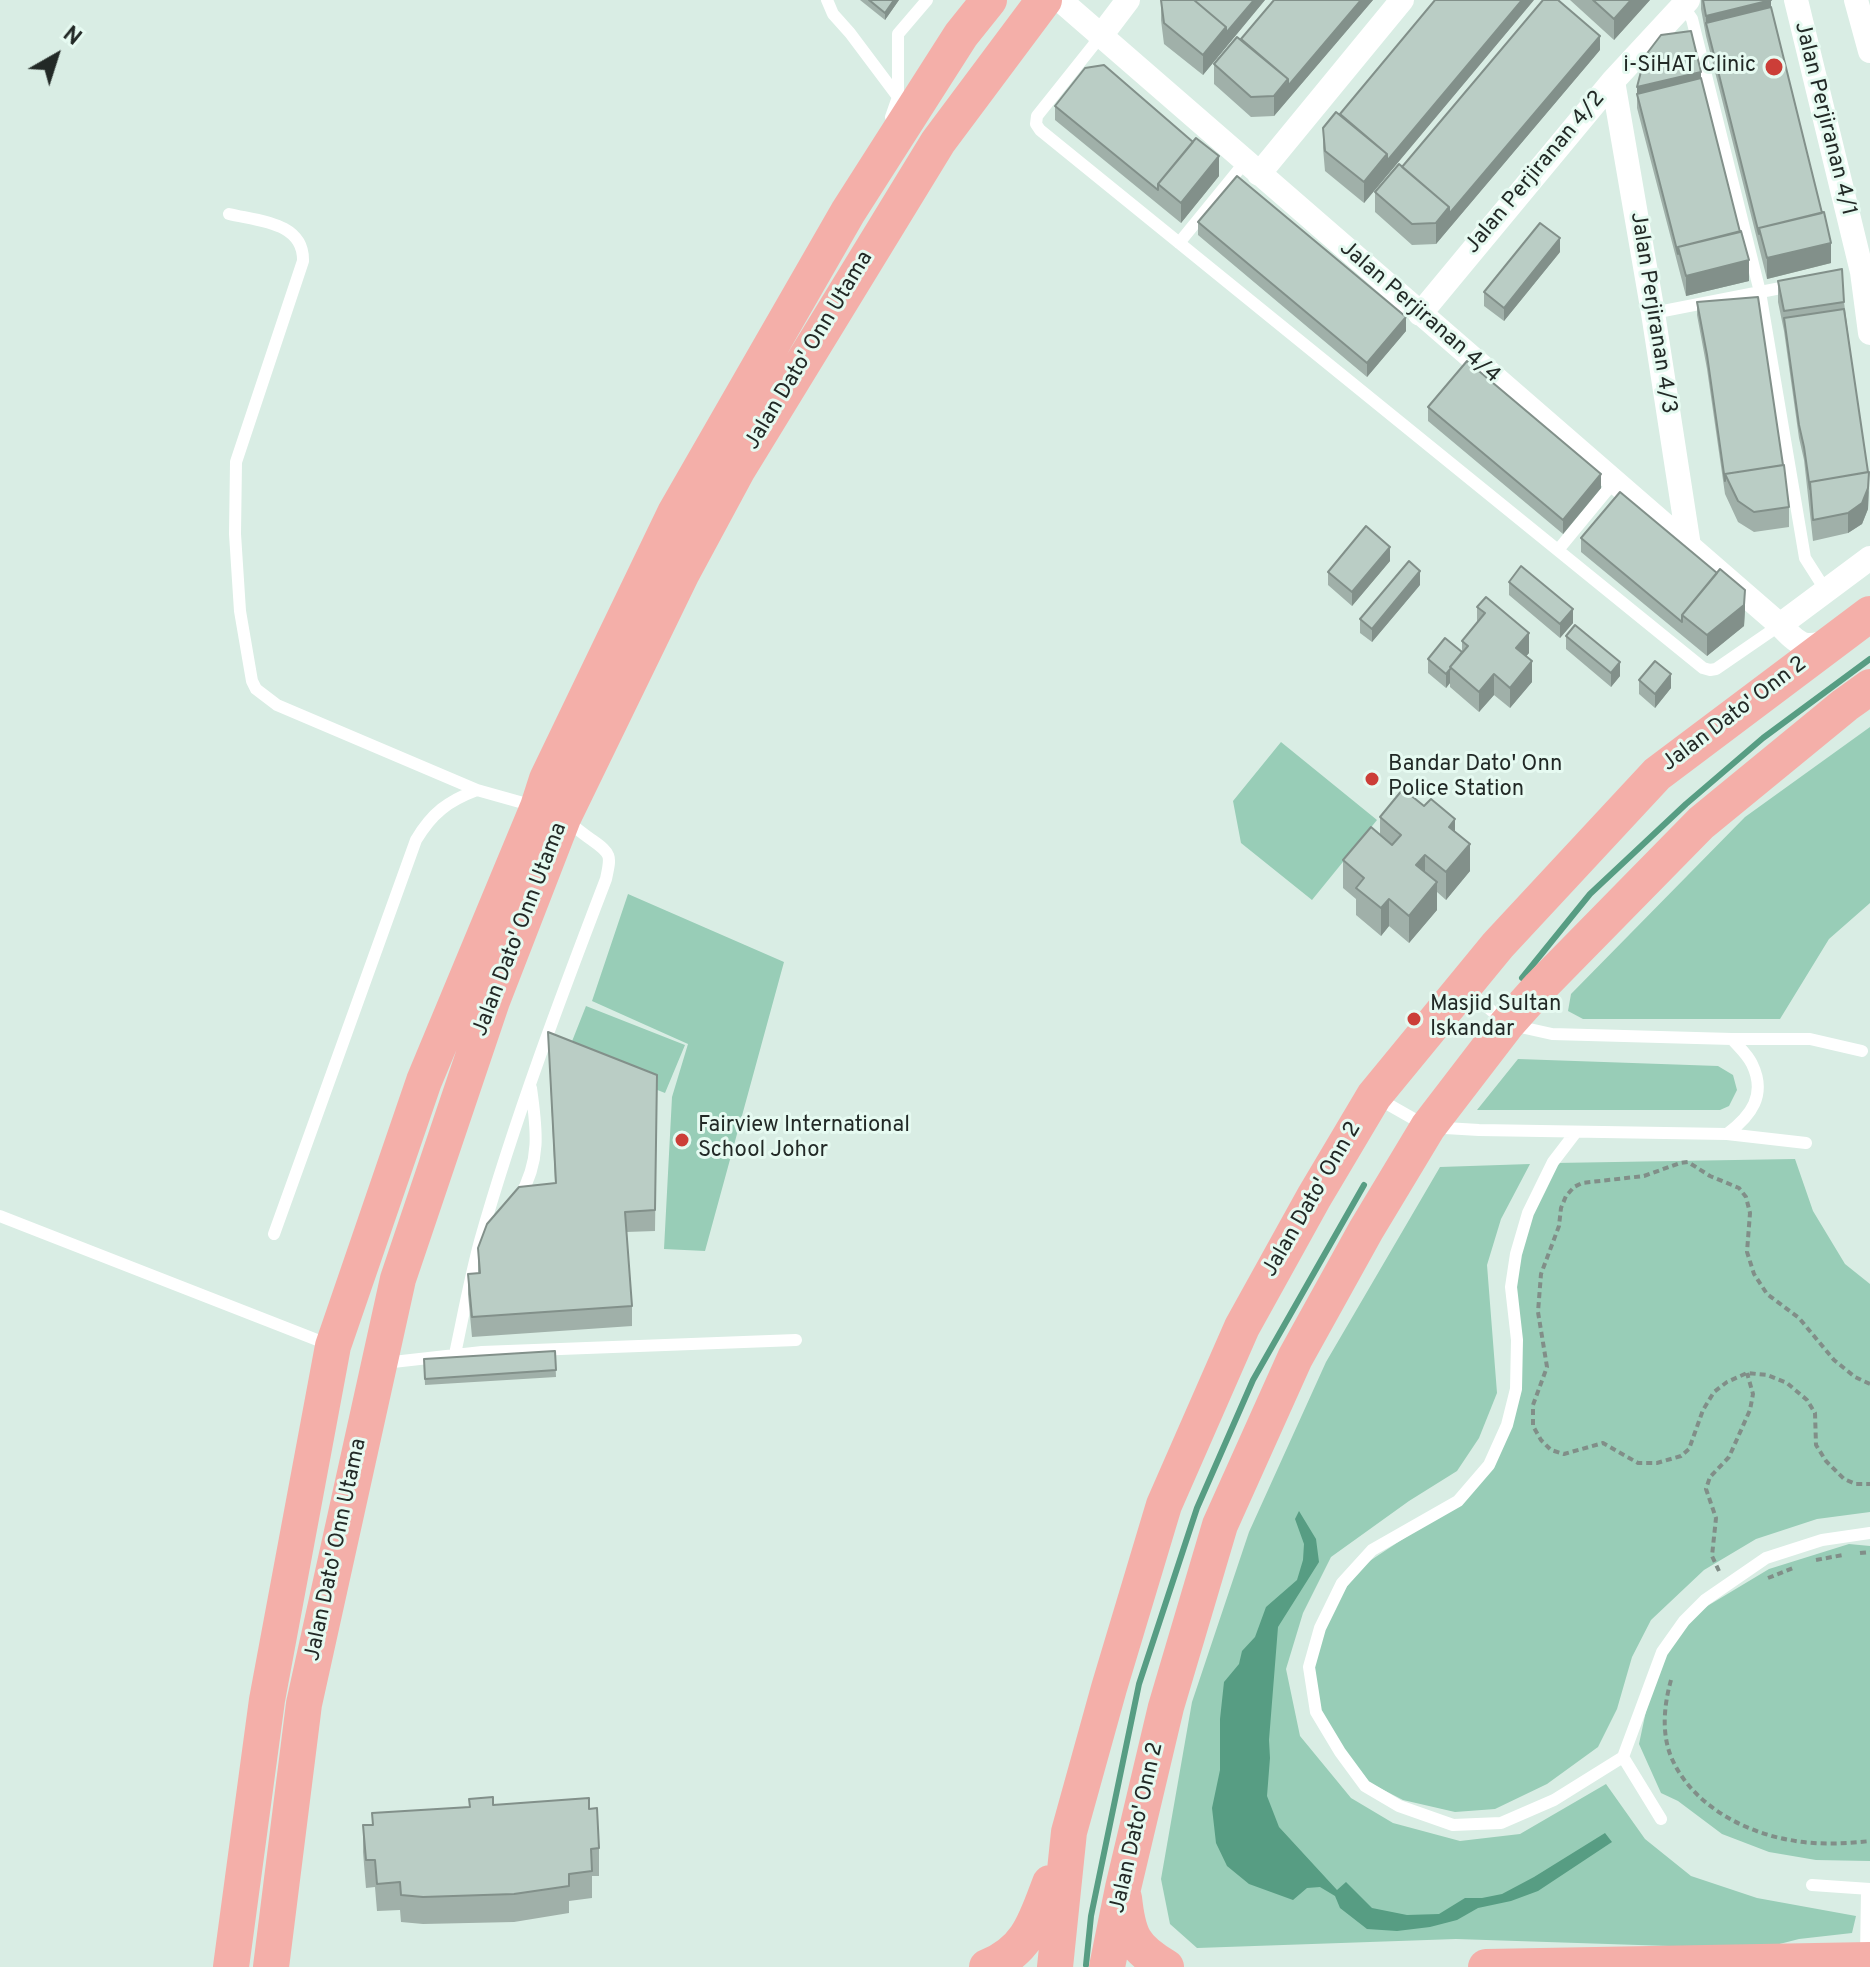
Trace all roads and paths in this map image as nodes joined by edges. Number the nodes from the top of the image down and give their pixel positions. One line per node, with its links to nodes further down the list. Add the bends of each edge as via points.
1 (827, 0): 14 (lane)
2 (927, 0): 14 (lane, via 898,34)
3 (989, 0): 16 (main road, Jalan Dato' Onn Utama)
4 (1044, 0): 36 (main road, Jalan Dato' Onn Utama, via 938,142 738,469)
5 (1060, 0): 11 (street, Jalan Perjiranan 4/4)
6 (1128, 0): 11 (street)
7 (1402, 0): 15 (street)
8 (1796, 0): 19 (street, Jalan Perjiranan 4/1)
9 (1856, 0): 12 (street)
10 (1685, 3): 13 (street, Jalan Perjiranan 4/2); 21 (lane)
11 (1100, 37): 15 (street, Jalan Perjiranan 4/4); 18 (lane, via 1036,124)
12 (1870, 51)
13 (1613, 81): 22 (street, Jalan Perjiranan 4/3); 23 (street, Jalan Perjiranan 4/2)
14 (898, 97): 16 (lane)
15 (1252, 168): 18 (lane); 23 (street, Jalan Perjiranan 4/4)
16 (868, 180): 36 (main road, Jalan Dato' Onn Utama, via 675,513 547,779)
17 (229, 214): 35 (lane, via 287,230 303,250 236,462 240,611 252,681 277,705)
18 (1179, 243): 27 (lane)
19 (1860, 276): 24 (street, Jalan Perjiranan 4/1)
20 (1804, 283): 21 (lane)
21 (1760, 292): 22 (lane); 29 (lane, via 1805,558)
22 (1653, 313): 26 (street, Jalan Perjiranan 4/3)
23 (1420, 314): 25 (street, Jalan Perjiranan 4/4)
24 (1870, 333)
25 (1614, 482): 26 (street, Jalan Perjiranan 4/4); 27 (lane)
26 (1689, 546): 31 (street, Jalan Perjiranan 4/4)
27 (1558, 550): 31 (lane, via 1703,668 1716,669)
28 (1870, 558): 29 (street)
29 (1826, 591): 31 (street)
30 (1870, 614): 32 (main road, Jalan Dato' Onn 2)
31 (1780, 625): 32 (street, Jalan Perjiranan 4/4, via 1810,647); 33 (street, via 1789,648)
32 (1837, 636): 33 (main road, Jalan Dato' Onn 2)
33 (1781, 681): 37 (main road, Jalan Dato' Onn 2, via 1657,774)
34 (1870, 687): 38 (main road, Jalan Dato' Onn 2, via 1701,823)
35 (477, 790): 36 (lane); 50 (lane, via 445,806 416,840)
36 (551, 813): 41 (lane, via 603,846 610,863); 52 (main road, Jalan Dato' Onn Utama, via 424,1081); 53 (main road, Jalan Dato' Onn Utama)
37 (1464, 988): 38 (lane); 42 (main road, Jalan Dato' Onn 2)
38 (1507, 1024): 39 (lane, via 1552,1034); 43 (main road, Jalan Dato' Onn 2)
39 (1732, 1039): 40 (lane, via 1810,1039); 45 (lane, via 1752,1061 1758,1080 1755,1105)
40 (1862, 1051)
41 (531, 1085): 47 (lane, via 536,1150 532,1173); 51 (lane)
42 (1374, 1096): 43 (lane); 70 (main road, Jalan Dato' Onn 2, via 1242,1327 1164,1505)
43 (1428, 1127): 44 (lane); 73 (main road, Jalan Dato' Onn 2, via 1295,1358 1220,1525 1166,1707)
44 (1576, 1132): 45 (lane); 68 (lane, via 1553,1162 1528,1213 1516,1254 1511,1287 1516,1389 1489,1465 1458,1501 1372,1550 1342,1583 1320,1628 1309,1667 1316,1712 1365,1786 1399,1806 1453,1825 1501,1823 1554,1800)
45 (1727, 1134): 46 (lane)
46 (1806, 1143)
47 (511, 1211)
48 (0, 1216): 55 (lane)
49 (497, 1227): 51 (lane)
50 (274, 1234)
51 (479, 1246): 56 (lane)
52 (360, 1269): 53 (main road); 55 (main road, Jalan Dato' Onn Utama)
53 (398, 1279): 57 (main road, Jalan Dato' Onn Utama)
54 (796, 1340): 56 (lane)
55 (333, 1346): 77 (main road, Jalan Dato' Onn Utama, via 267,1700)
56 (455, 1354): 57 (lane)
57 (377, 1364): 75 (main road, Jalan Dato' Onn Utama, via 304,1704)
58 (1747, 1373): 59 (path, via 1714,1392 1681,1456 1638,1463 1603,1443 1564,1454 1541,1440 1533,1426 1533,1405 1547,1367 1538,1312 1541,1274 1561,1208 1574,1187 1644,1176 1688,1162 1739,1188 1750,1213 1747,1252 1767,1294 1799,1318 1834,1360); 60 (path, via 1787,1383 1807,1400 1815,1413 1816,1445 1826,1461 1844,1479); 66 (path, via 1753,1394 1750,1410 1729,1457 1706,1489 1716,1518 1712,1556)
59 (1870, 1384)
60 (1870, 1484)
61 (1870, 1533): 66 (lane, via 1822,1540 1766,1558)
62 (1870, 1552): 63 (path)
63 (1805, 1564)
64 (1796, 1567): 65 (path)
65 (1762, 1581)
66 (1726, 1584): 68 (lane, via 1684,1621 1662,1652)
67 (1672, 1676): 71 (path, via 1664,1716 1666,1739 1672,1759 1701,1799 1756,1831 1789,1840)
68 (1623, 1757): 69 (lane)
69 (1661, 1819)
70 (1069, 1832): 80 (main road, via 1034,1927 1013,1953); 81 (main road, Jalan Dato' Onn 2)
71 (1870, 1841)
72 (1812, 1885): 74 (lane)
73 (1123, 1888): 82 (main road, Jalan Dato' Onn 2); 83 (main road, via 1135,1942)
74 (1868, 1889): 76 (lane)
75 (276, 1922): 78 (main road, Jalan Dato' Onn Utama); 79 (main road)
76 (1868, 1960): 84 (main road)
77 (231, 1967)
78 (271, 1967)
79 (281, 1967)
80 (987, 1967)
81 (1055, 1967)
82 (1107, 1967)
83 (1166, 1967)
84 (1486, 1967)

